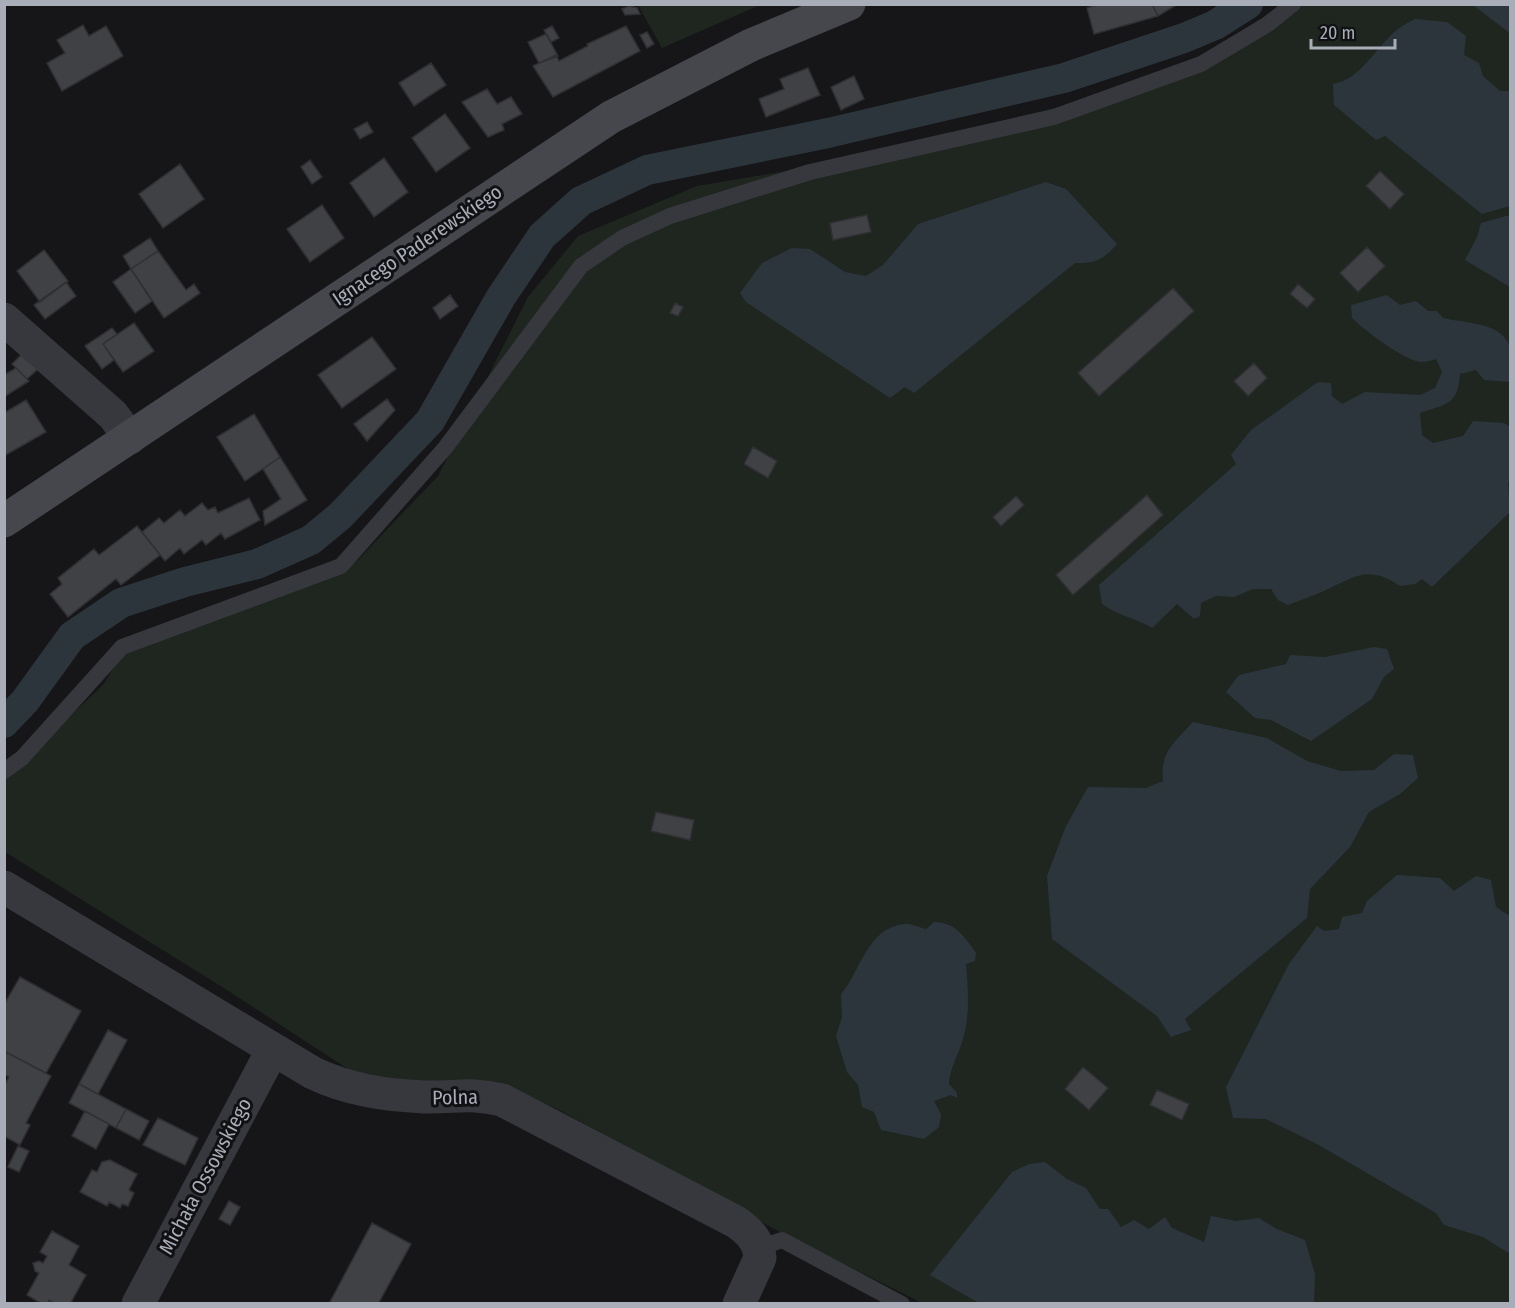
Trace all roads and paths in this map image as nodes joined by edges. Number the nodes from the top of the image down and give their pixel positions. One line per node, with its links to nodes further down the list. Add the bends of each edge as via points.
1 (849, 4): 4 (main road, Ignacego Paderewskiego, via 751,45 611,117)
2 (1293, 4): 6 (lane, via 1268,24 1201,64 1054,117 810,172 670,216 622,238 581,266 445,448 341,566 122,647 22,758)
3 (4, 319): 4 (street, via 113,416)
4 (130, 438): 5 (main road, Ignacego Paderewskiego)
5 (4, 521)
6 (4, 771)
7 (4, 887): 8 (street, Polna)
8 (273, 1049): 9 (street, Polna, via 342,1086 426,1097 478,1094 502,1100 736,1222 749,1231); 10 (street, Michała Ossowskiego)
9 (759, 1248): 11 (street, via 756,1270); 12 (lane, via 782,1240)
10 (138, 1304)
11 (739, 1304)
12 (902, 1304)

